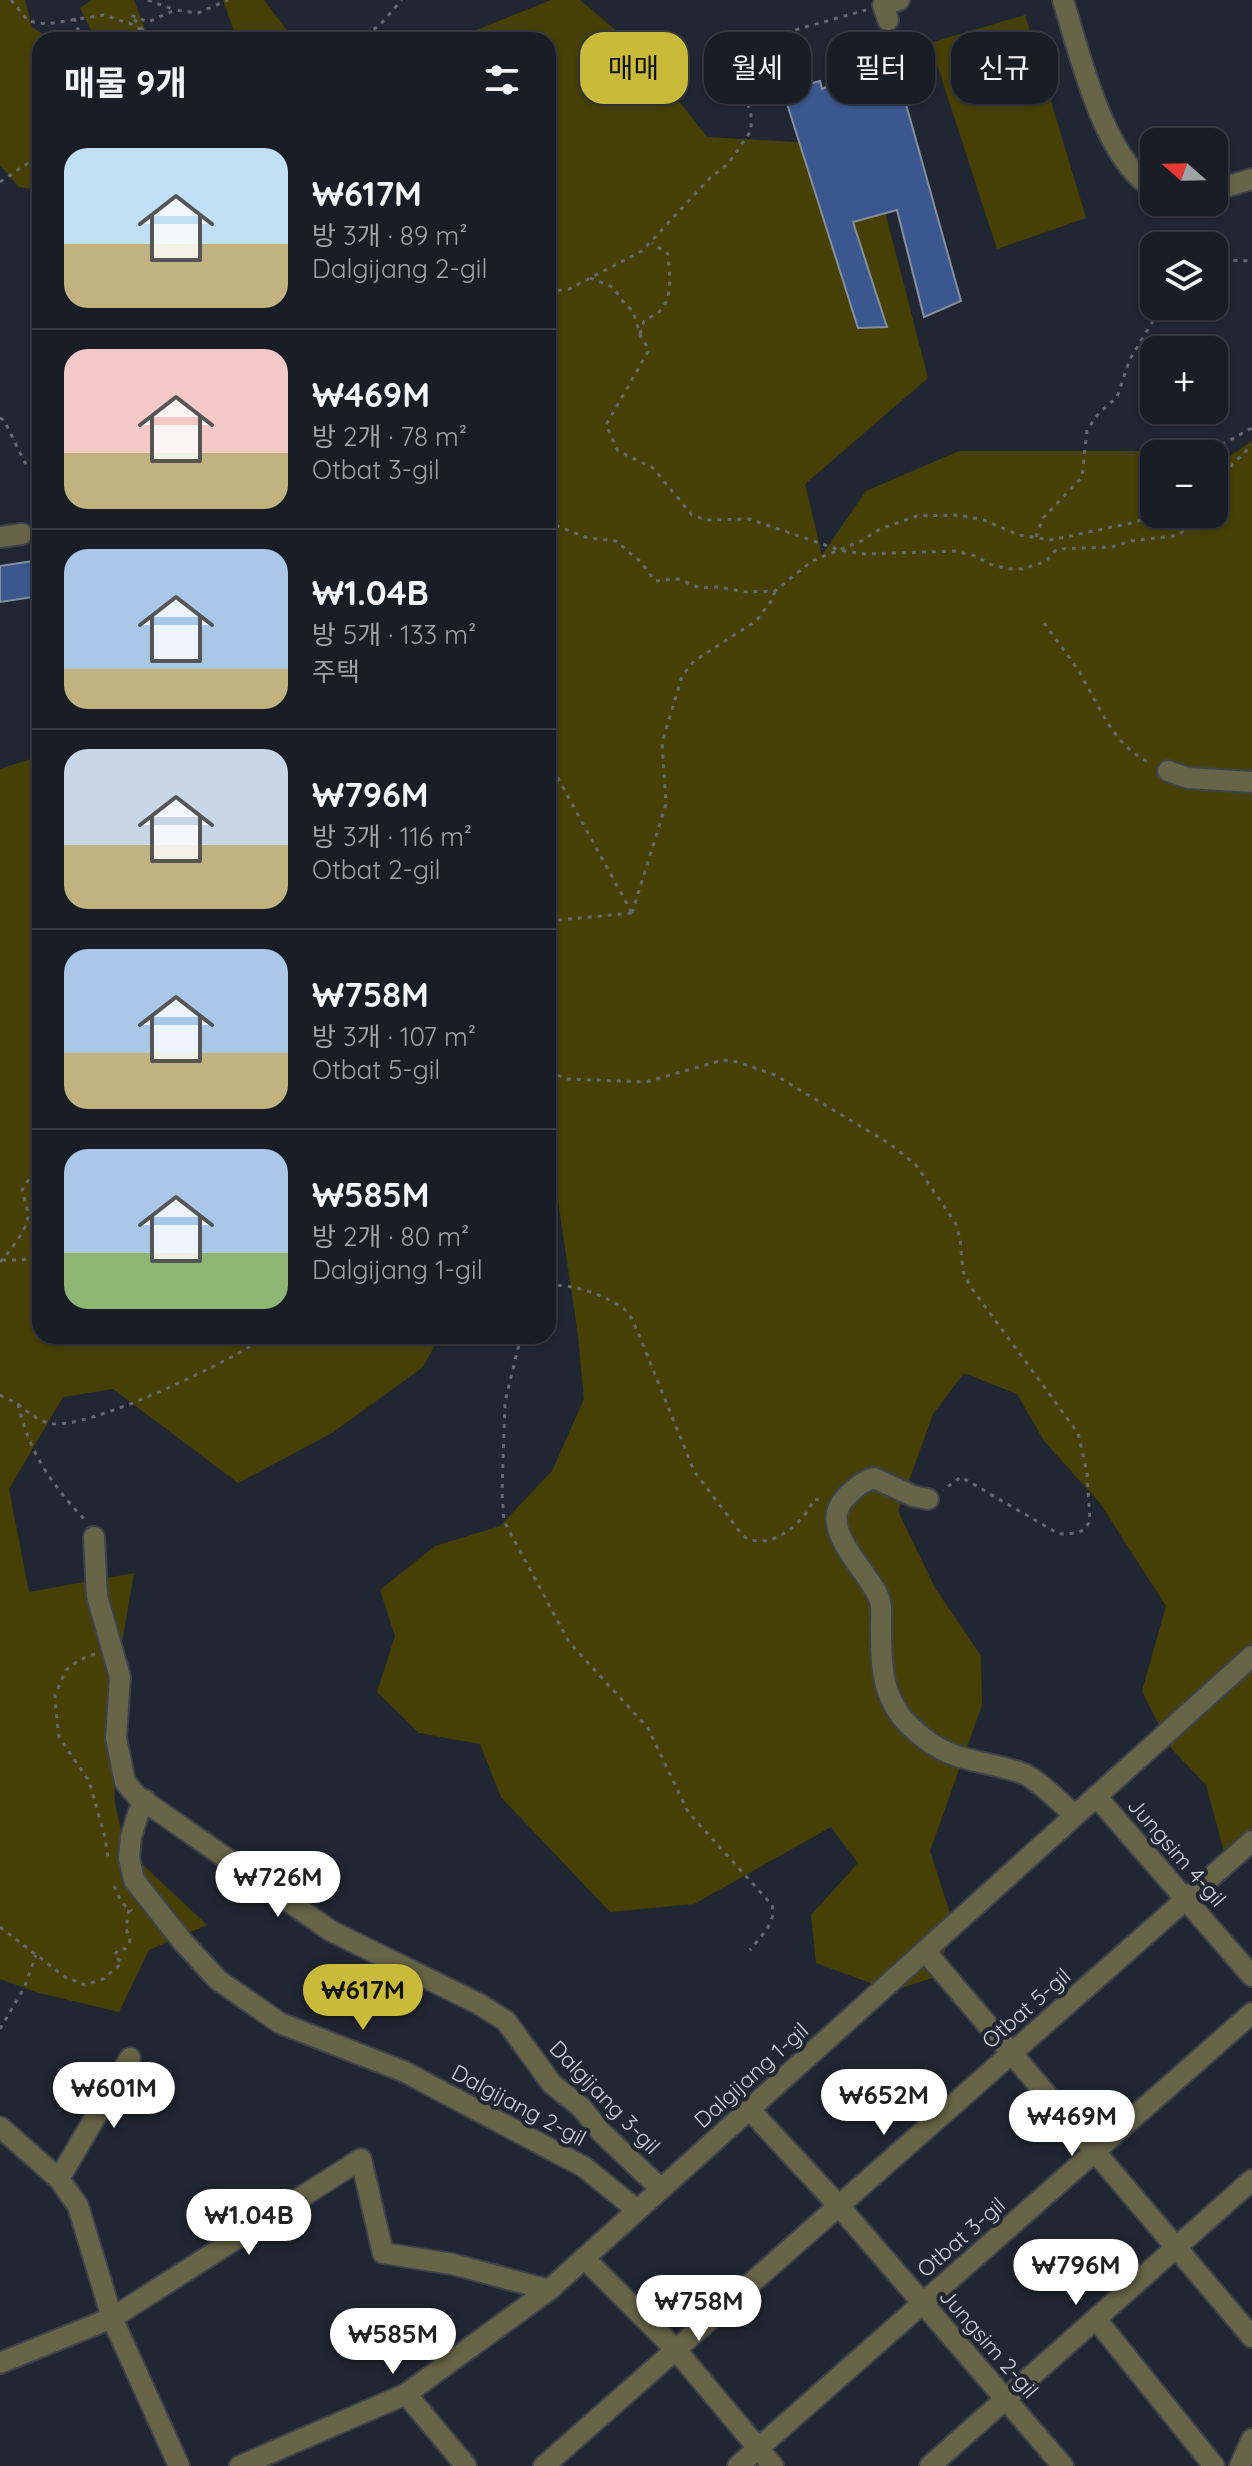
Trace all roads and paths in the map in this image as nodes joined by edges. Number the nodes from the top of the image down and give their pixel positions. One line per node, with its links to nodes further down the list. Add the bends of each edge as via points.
1 (11, 0): 8 (path, via 28,21 46,24)
2 (148, 0): 7 (path)
3 (228, 0): 7 (path, via 198,13)
4 (402, 0): 11 (path)
5 (1063, 0): 13 (street, via 1097,107)
6 (890, 8): 17 (path, via 745,44 738,52 751,131 728,164)
7 (175, 10): 10 (path, via 148,22 131,15)
8 (74, 18): 9 (path); 10 (path, via 104,15)
9 (79, 32)
10 (146, 32)
11 (367, 32)
12 (32, 160): 15 (path)
13 (1140, 177)
14 (1252, 179): 16 (street)
15 (0, 182)
16 (1228, 186)
17 (652, 243): 20 (path); 23 (path, via 668,254 670,278 666,301 659,313 644,321)
18 (1228, 260): 19 (path)
19 (1252, 261)
20 (590, 278): 21 (path); 23 (path, via 613,287 633,311)
21 (556, 291)
22 (1154, 320): 35 (path, via 1130,359 1117,397 1087,430 1082,477 1043,518)
23 (640, 335): 36 (path, via 649,350 606,425 618,451 653,468 692,515 706,520 749,519)
24 (0, 418): 28 (path, via 25,463)
25 (1252, 428): 26 (path)
26 (1228, 441)
27 (1252, 445): 29 (path)
28 (32, 460)
29 (1228, 474)
30 (1140, 519): 35 (path, via 1051,540)
31 (556, 525): 37 (path, via 588,538 616,541 655,581)
32 (1191, 528): 36 (path, via 1112,547 1057,549 1045,562 1022,569 955,551)
33 (22, 534): 34 (street)
34 (0, 537)
35 (1036, 538): 36 (path, via 984,520 932,514 901,521)
36 (840, 550): 37 (path, via 799,569)
37 (775, 591): 42 (path, via 756,621 694,661 682,676 662,743 666,804)
38 (1044, 623): 39 (path, via 1123,745)
39 (1168, 771): 41 (street, via 1188,778)
40 (556, 775): 42 (path)
41 (1252, 782)
42 (632, 913): 43 (path)
43 (556, 920)
44 (556, 1075): 53 (path, via 646,1082 711,1061 738,1062 775,1075 916,1165 956,1224 970,1286 1078,1433 1090,1521 1077,1533 1059,1534 961,1477)
45 (32, 1174): 47 (path, via 22,1190 27,1223)
46 (32, 1252): 47 (path, via 23,1260)
47 (1, 1261)
48 (556, 1285): 54 (path, via 609,1300 628,1313 694,1471 743,1536 755,1541 790,1530 805,1518 814,1499)
49 (254, 1344): 52 (path, via 157,1393 76,1423 51,1424)
50 (519, 1344): 68 (path, via 505,1402 504,1521 569,1642 648,1728 688,1812 772,1905 771,1921)
51 (0, 1395): 52 (path)
52 (18, 1404): 55 (path, via 47,1478)
53 (928, 1499): 54 (street, via 874,1478 860,1483)
54 (840, 1503): 60 (street, via 837,1524 849,1554 880,1600 883,1676 892,1705 938,1750 1026,1774)
55 (94, 1537): 56 (street, Dalgijang 3-gil, via 97,1596)
56 (111, 1648): 59 (street, Dalgijang 3-gil, via 120,1677 116,1738 125,1782); 62 (path, via 66,1670 55,1695 59,1737 89,1781)
57 (1252, 1656): 58 (street, Dalgijang 1-gil)
58 (1096, 1796): 60 (street, Dalgijang 1-gil); 64 (street, Jungsim 4-gil)
59 (145, 1800): 81 (street, Dalgijang 3-gil, via 331,1931 506,2021 552,2084); 83 (street, Dalgijang 2-gil, via 131,1837 134,1880 218,1980 280,2023 405,2072 584,2167)
60 (1075, 1815): 69 (street, Dalgijang 1-gil)
61 (1252, 1841): 64 (street, Otbat 5-gil)
62 (108, 1860)
63 (113, 1882): 65 (path)
64 (1186, 1900): 71 (street, Jungsim 4-gil); 74 (street, Otbat 5-gil)
65 (129, 1909): 66 (path); 70 (path, via 130,1941 114,1955 122,1963 95,1983 74,1981)
66 (140, 1916)
67 (0, 1927): 70 (path)
68 (750, 1950)
69 (925, 1951): 74 (street); 76 (street, Dalgijang 1-gil)
70 (36, 1955): 73 (path)
71 (1252, 1976)
72 (1252, 2013): 78 (street, Otbat 3-gil)
73 (0, 2029)
74 (1012, 2053): 78 (street); 82 (street, Otbat 5-gil)
75 (130, 2058): 79 (street)
76 (749, 2109): 81 (street, Dalgijang 1-gil); 82 (street, Jungsim 2-gil)
77 (0, 2127): 79 (street)
78 (1095, 2152): 84 (street); 87 (street, Otbat 3-gil)
79 (59, 2179): 88 (street, via 78,2206)
80 (1252, 2180): 84 (street)
81 (661, 2189): 83 (street, Dalgijang 1-gil)
82 (839, 2206): 87 (street, Jungsim 2-gil); 91 (street, Otbat 5-gil)
83 (637, 2210): 85 (street, Dalgijang 1-gil)
84 (1176, 2247): 89 (street); 90 (street)
85 (584, 2258): 86 (street, Dalgijang 1-gil); 91 (street)
86 (549, 2290): 88 (street, via 452,2264 383,2253 361,2159); 93 (street, Dalgijang 1-gil)
87 (923, 2303): 94 (street, Jungsim 2-gil); 96 (street, Otbat 3-gil)
88 (112, 2318): 92 (street); 97 (street)
89 (1096, 2319): 94 (street); 105 (street)
90 (1252, 2337)
91 (676, 2350): 96 (street); 100 (street, Otbat 5-gil)
92 (0, 2363)
93 (406, 2394): 98 (street, Dalgijang 1-gil); 99 (street)
94 (1005, 2399): 103 (street); 104 (street, Jungsim 2-gil)
95 (1252, 2439): 106 (street)
96 (757, 2449): 101 (street, Otbat 3-gil); 102 (street)
97 (179, 2466)
98 (240, 2466)
99 (466, 2466)
100 (544, 2466)
101 (738, 2466)
102 (773, 2466)
103 (930, 2466)
104 (1063, 2466)
105 (1214, 2466)
106 (1240, 2466)

